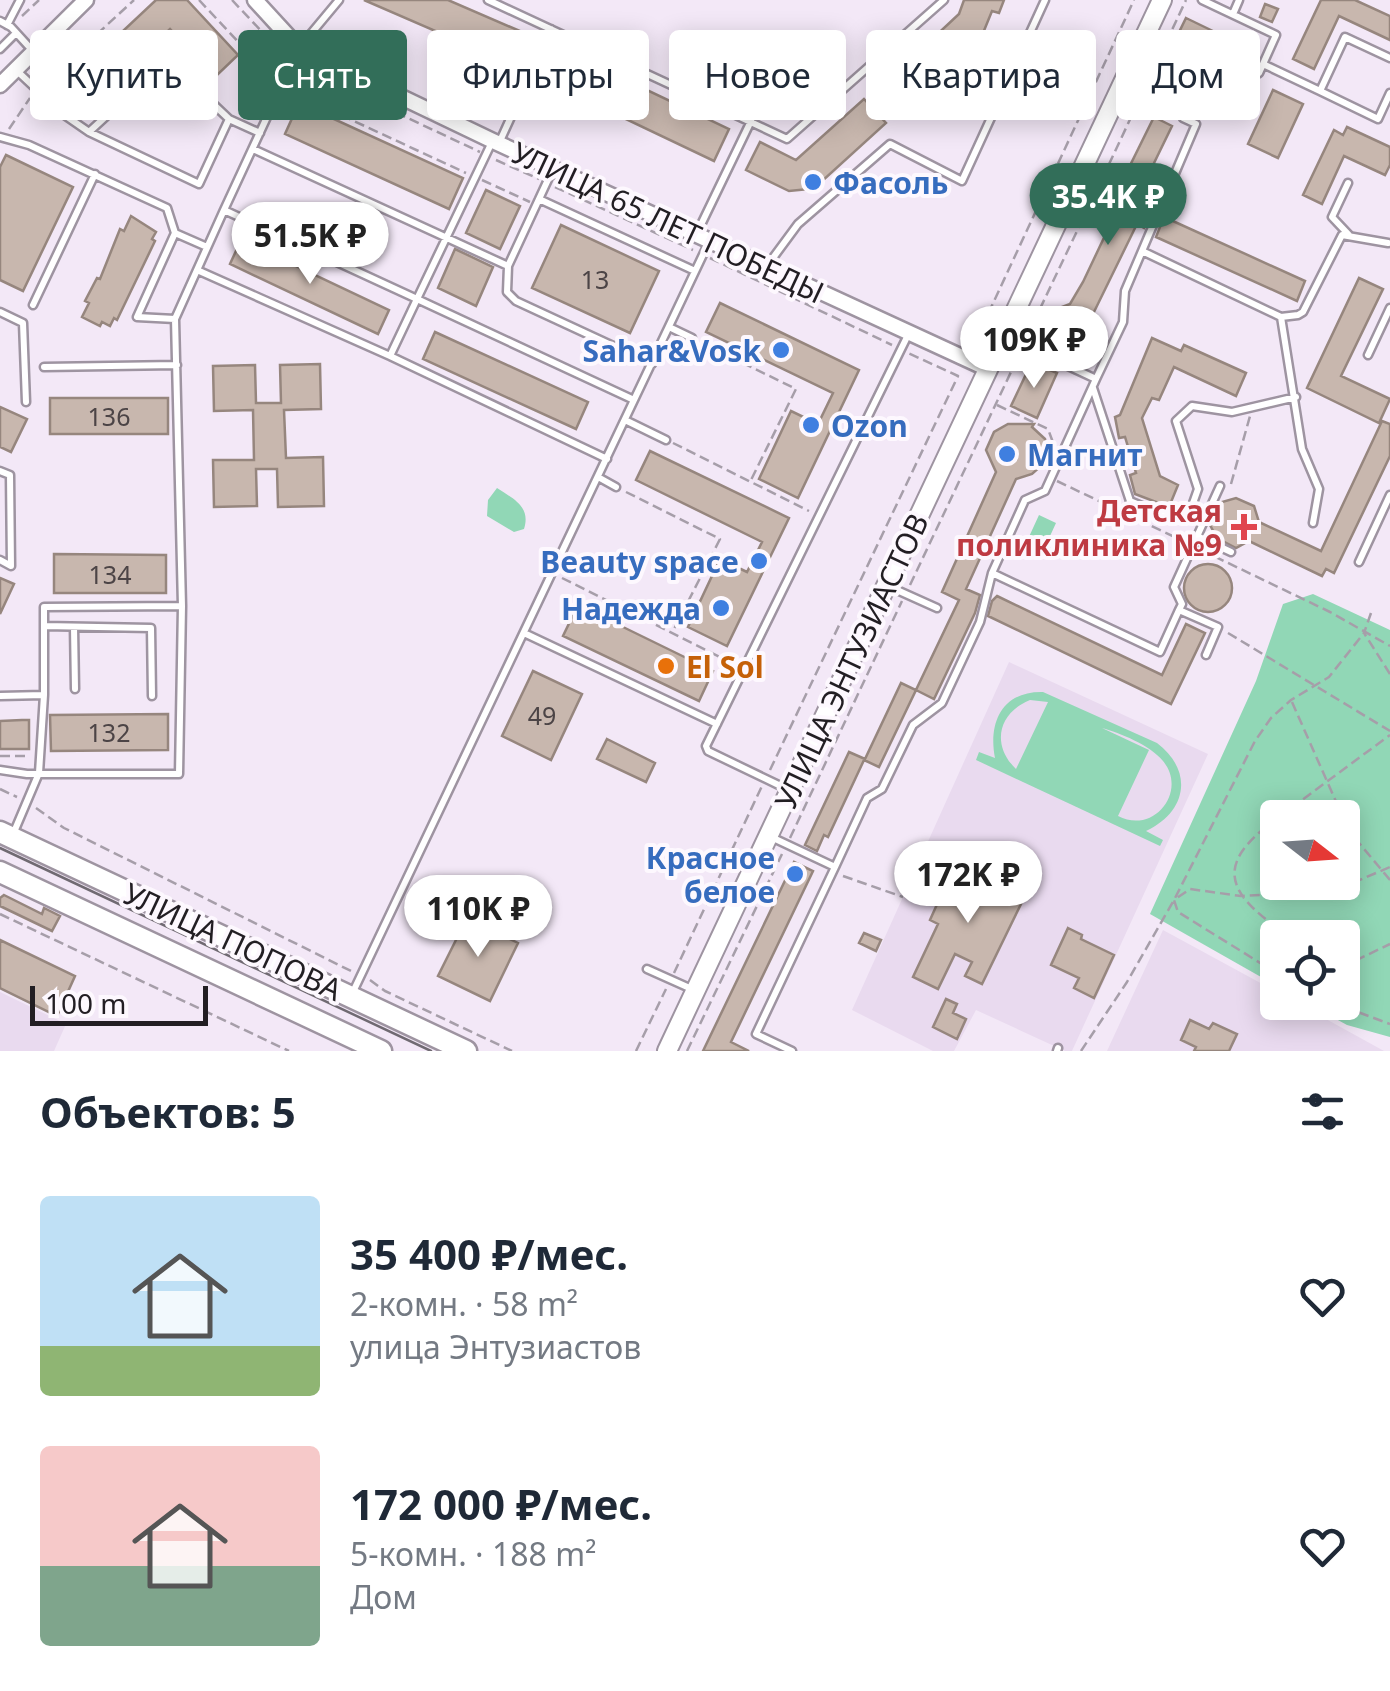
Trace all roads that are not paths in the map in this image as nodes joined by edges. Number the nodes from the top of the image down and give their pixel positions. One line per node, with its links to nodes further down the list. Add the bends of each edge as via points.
1 (20, 0): 12 (lane)
2 (86, 0): 14 (street)
3 (254, 0): 15 (street, УЛИЦА 65 ЛЕТ ПОБЕДЫ)
4 (340, 0): 16 (lane)
5 (488, 0): 13 (lane)
6 (944, 0): 30 (lane, via 787,138)
7 (1045, 0): 51 (lane, via 962,180 890,144 798,224)
8 (1162, 0): 39 (street, УЛИЦА ЭНТУЗИАСТОВ)
9 (1202, 0): 11 (lane)
10 (1240, 0): 11 (lane)
11 (1232, 14): 22 (lane, via 1276,35)
12 (4, 23): 17 (lane)
13 (551, 28): 30 (lane); 34 (lane)
14 (54, 30)
15 (282, 30)
16 (314, 30)
17 (16, 33): 18 (lane); 19 (lane)
18 (30, 47)
19 (0, 50)
20 (30, 53): 23 (street)
21 (1390, 58): 25 (lane, via 1345,37)
22 (1263, 64): 25 (lane); 49 (lane, via 1241,82 1208,66 1184,118 1196,124)
23 (14, 69): 24 (street); 31 (lane)
24 (0, 84)
25 (1320, 91): 26 (lane, via 1378,119)
26 (1390, 93)
27 (407, 103): 34 (street, УЛИЦА 65 ЛЕТ ПОБЕДЫ)
28 (229, 120): 31 (lane, via 199,184); 31 (lane, via 167,60); 32 (lane)
29 (266, 120): 32 (lane)
30 (751, 122): 46 (lane)
31 (89, 132)
32 (260, 133): 35 (lane)
33 (2, 138): 36 (lane)
34 (492, 147): 37 (street, УЛИЦА 65 ЛЕТ ПОБЕДЫ); 45 (lane)
35 (253, 148): 42 (lane); 45 (lane)
36 (95, 174): 43 (lane, via 167,208); 55 (lane)
37 (550, 176): 40 (lane); 46 (street, УЛИЦА 65 ЛЕТ ПОБЕДЫ)
38 (1348, 183): 44 (lane, via 1332,217)
39 (1073, 190): 41 (lane); 62 (street, УЛИЦА ЭНТУЗИАСТОВ)
40 (538, 202): 50 (lane); 53 (lane)
41 (1106, 206)
42 (224, 210): 48 (lane); 54 (lane)
43 (175, 233): 48 (lane); 59 (lane, via 137,316)
44 (1349, 235): 47 (lane); 58 (lane, via 1337,240 1302,312)
45 (446, 238): 50 (lane); 54 (lane)
46 (703, 243): 51 (street, УЛИЦА 65 ЛЕТ ПОБЕДЫ); 53 (lane)
47 (1389, 243)
48 (207, 248): 52 (lane)
49 (1142, 251): 58 (lane); 70 (lane, via 1124,292 1124,322)
50 (508, 266): 66 (lane, via 508,292 516,301)
51 (766, 267): 61 (street, УЛИЦА 65 ЛЕТ ПОБЕДЫ)
52 (197, 270): 59 (lane); 64 (lane)
53 (696, 271): 60 (lane)
54 (417, 299): 64 (lane); 72 (lane)
55 (33, 305)
56 (1390, 308): 65 (lane)
57 (0, 312): 73 (lane, via 23,323)
58 (1282, 317): 71 (lane)
59 (175, 318): 67 (lane)
60 (669, 327): 63 (lane); 66 (lane)
61 (909, 333): 69 (street, УЛИЦА 65 ЛЕТ ПОБЕДЫ); 100 (lane)
62 (1004, 336): 69 (street, УЛИЦА ЭНТУЗИАСТОВ); 70 (lane)
63 (692, 338)
64 (390, 356): 76 (lane)
65 (1368, 356)
66 (652, 364): 72 (lane)
67 (177, 365): 68 (lane); 89 (lane)
68 (44, 368)
69 (988, 369): 88 (street, УЛИЦА ЭНТУЗИАСТОВ)
70 (1094, 383): 71 (lane, via 1130,500 1168,517 1192,506 1198,488 1176,421 1180,413 1192,406 1250,410); 87 (lane, via 1052,478 1045,491 1024,500)
71 (1296, 397): 82 (lane, via 1302,449 1319,489)
72 (634, 400): 74 (lane)
73 (26, 402)
74 (625, 420): 75 (lane); 76 (lane)
75 (666, 440)
76 (606, 459): 78 (lane)
77 (0, 471): 85 (lane, via 10,475 11,566)
78 (598, 478): 79 (lane); 94 (lane)
79 (616, 486)
80 (1220, 486): 83 (lane)
81 (1390, 495): 86 (lane)
82 (1313, 522)
83 (1197, 536): 84 (lane); 91 (lane, via 1174,588)
84 (1231, 552)
85 (0, 560)
86 (1359, 562)
87 (992, 573): 91 (lane, via 1160,652); 106 (lane, via 980,622 942,703 913,725 882,789 867,798)
88 (887, 585): 90 (lane); 103 (street, УЛИЦА ЭНТУЗИАСТОВ)
89 (182, 606): 92 (lane, via 44,606); 102 (lane, via 179,774)
90 (937, 608)
91 (1179, 610): 95 (lane, via 1218,627)
92 (44, 626): 93 (lane); 97 (lane)
93 (74, 626): 96 (lane); 99 (lane, via 151,628)
94 (524, 633): 100 (lane); 110 (lane)
95 (1206, 655)
96 (75, 689)
97 (44, 695): 98 (lane); 102 (lane)
98 (0, 696)
99 (152, 696)
100 (717, 724): 103 (lane, via 708,751)
101 (0, 770): 102 (lane)
102 (39, 773): 104 (lane)
103 (790, 791): 105 (street, УЛИЦА ЭНТУЗИАСТОВ)
104 (6, 835): 110 (main road, УЛИЦА ПОПОВА)
105 (768, 836): 106 (lane); 109 (street, УЛИЦА ЭНТУЗИАСТОВ)
106 (834, 870): 114 (lane, via 756,1034)
107 (0, 872): 111 (main road, УЛИЦА ПОПОВА)
108 (647, 969): 109 (lane)
109 (695, 991): 113 (street, УЛИЦА ЭНТУЗИАСТОВ)
110 (351, 996): 112 (main road, УЛИЦА ПОПОВА)
111 (380, 1051)
112 (466, 1051)
113 (667, 1051)
114 (792, 1051)

